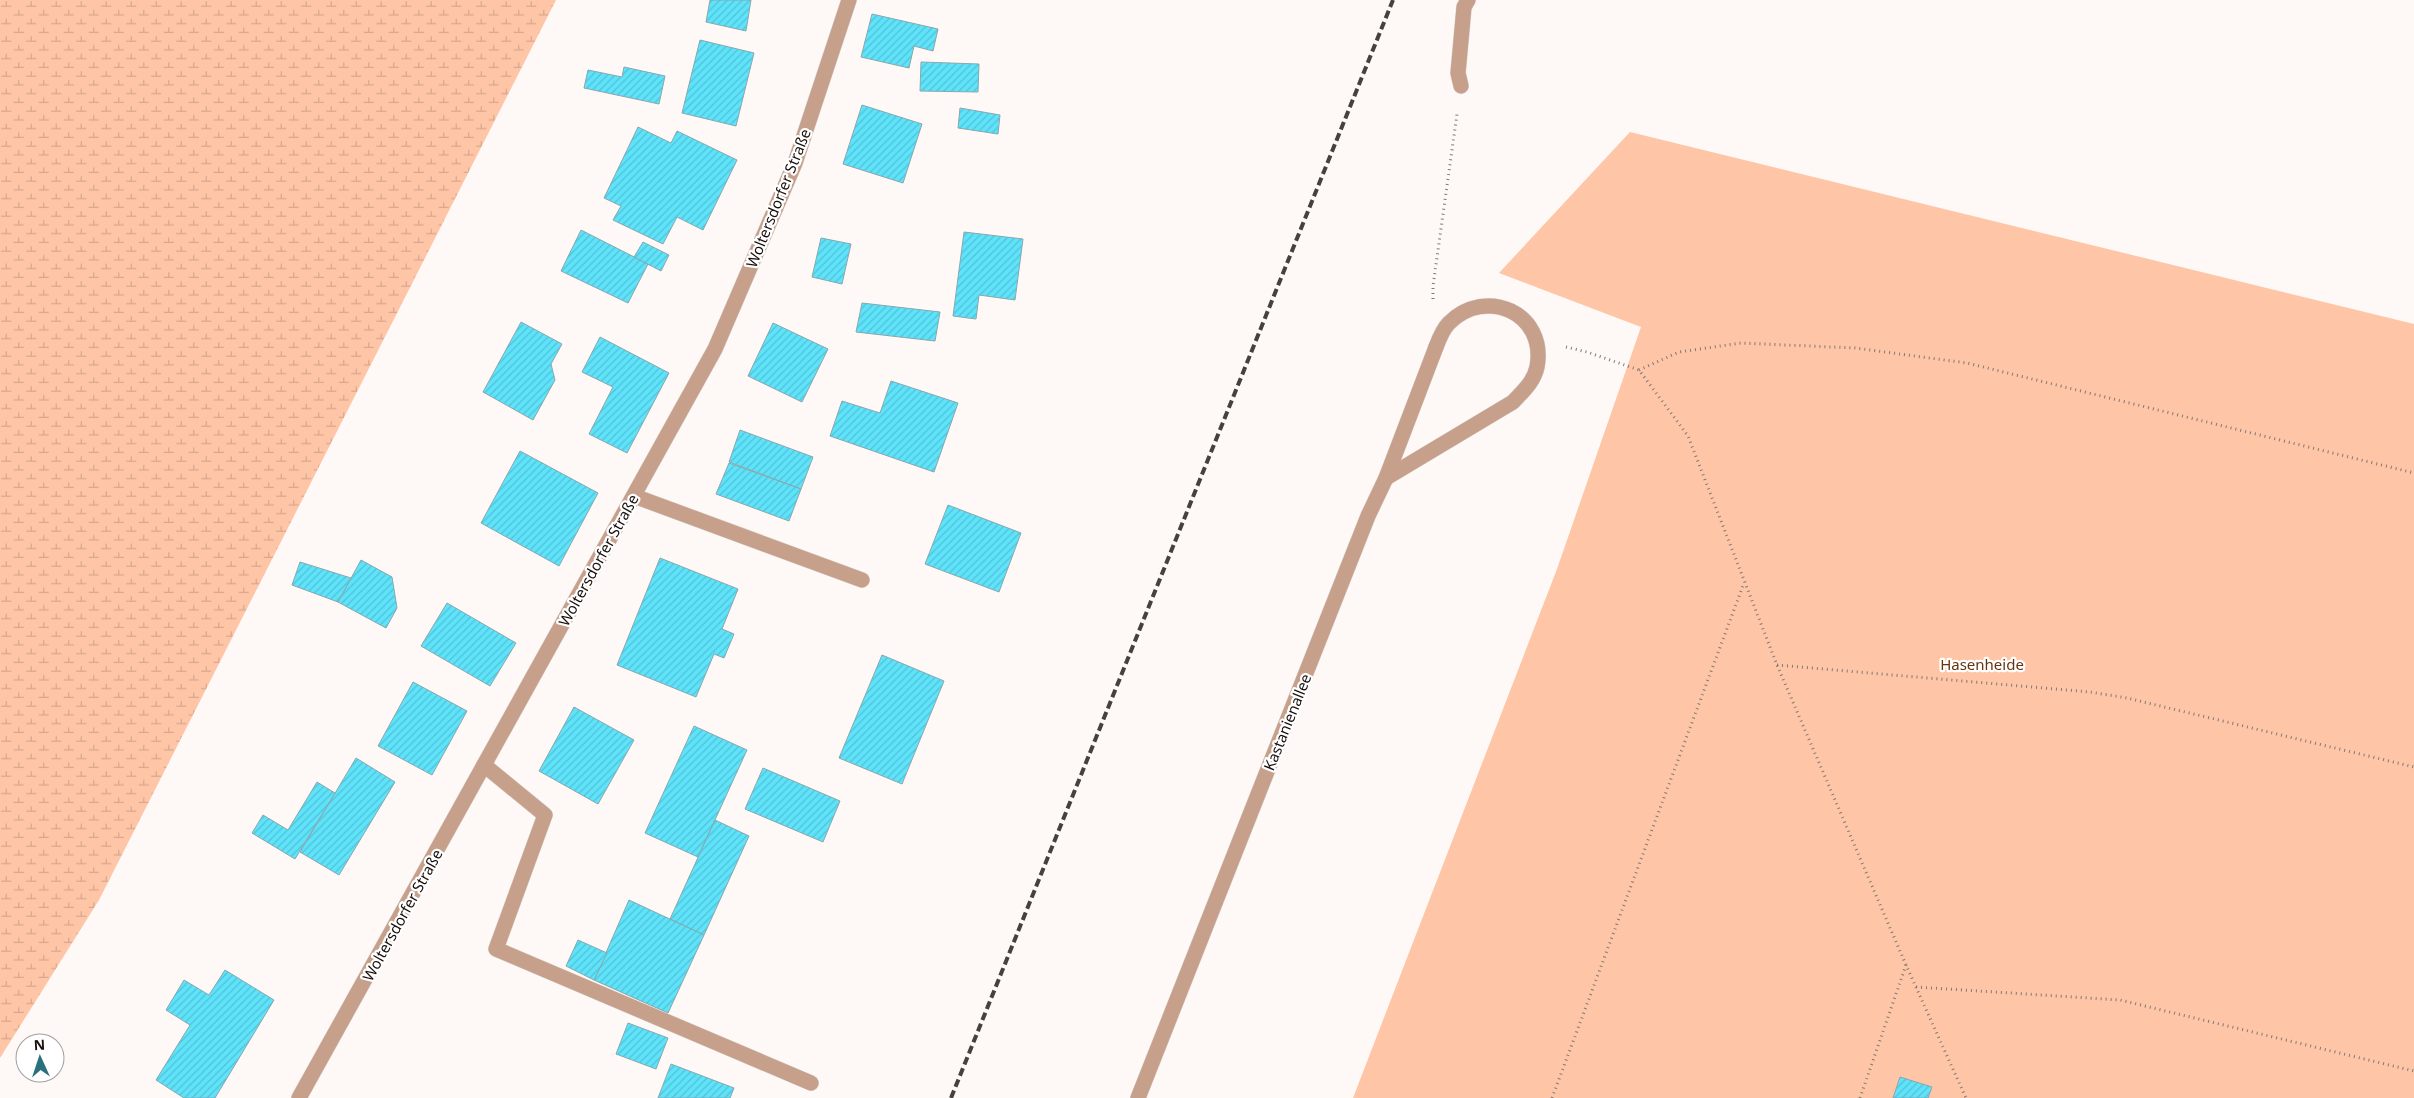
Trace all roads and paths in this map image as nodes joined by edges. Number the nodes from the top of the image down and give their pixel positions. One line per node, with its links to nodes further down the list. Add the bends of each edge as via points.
1 (849, 0): 9 (street, Woltersdorfer Straße, via 794,163 718,340)
2 (1468, 0): 3 (street, via 1464,7 1458,74)
3 (1461, 86): 4 (path, via 1433,286)
4 (1436, 347): 8 (street, Kastanienallee); 8 (street, Kastanienallee, via 1448,323 1469,309 1491,305 1512,310 1529,324 1536,345 1537,367 1529,385 1513,402)
5 (1587, 352): 6 (path)
6 (1639, 370): 7 (path, via 1679,352 1741,343 1855,348 1911,355 1966,363); 11 (path, via 1688,436)
7 (2414, 473)
8 (1386, 478): 20 (street, Kastanienallee, via 1368,516)
9 (634, 496): 10 (street); 13 (street, Woltersdorfer Straße)
10 (862, 580)
11 (1744, 582): 12 (path); 21 (path)
12 (1777, 664): 14 (path, via 2127,698); 15 (path)
13 (484, 765): 18 (street, via 545,815 496,949); 19 (street, Woltersdorfer Straße)
14 (2414, 768)
15 (1906, 965): 16 (path); 22 (path)
16 (1916, 987): 17 (path, via 2120,1000); 23 (path)
17 (2414, 1071)
18 (811, 1083)
19 (299, 1098)
20 (1138, 1098)
21 (1552, 1098)
22 (1860, 1098)
23 (1966, 1098)

